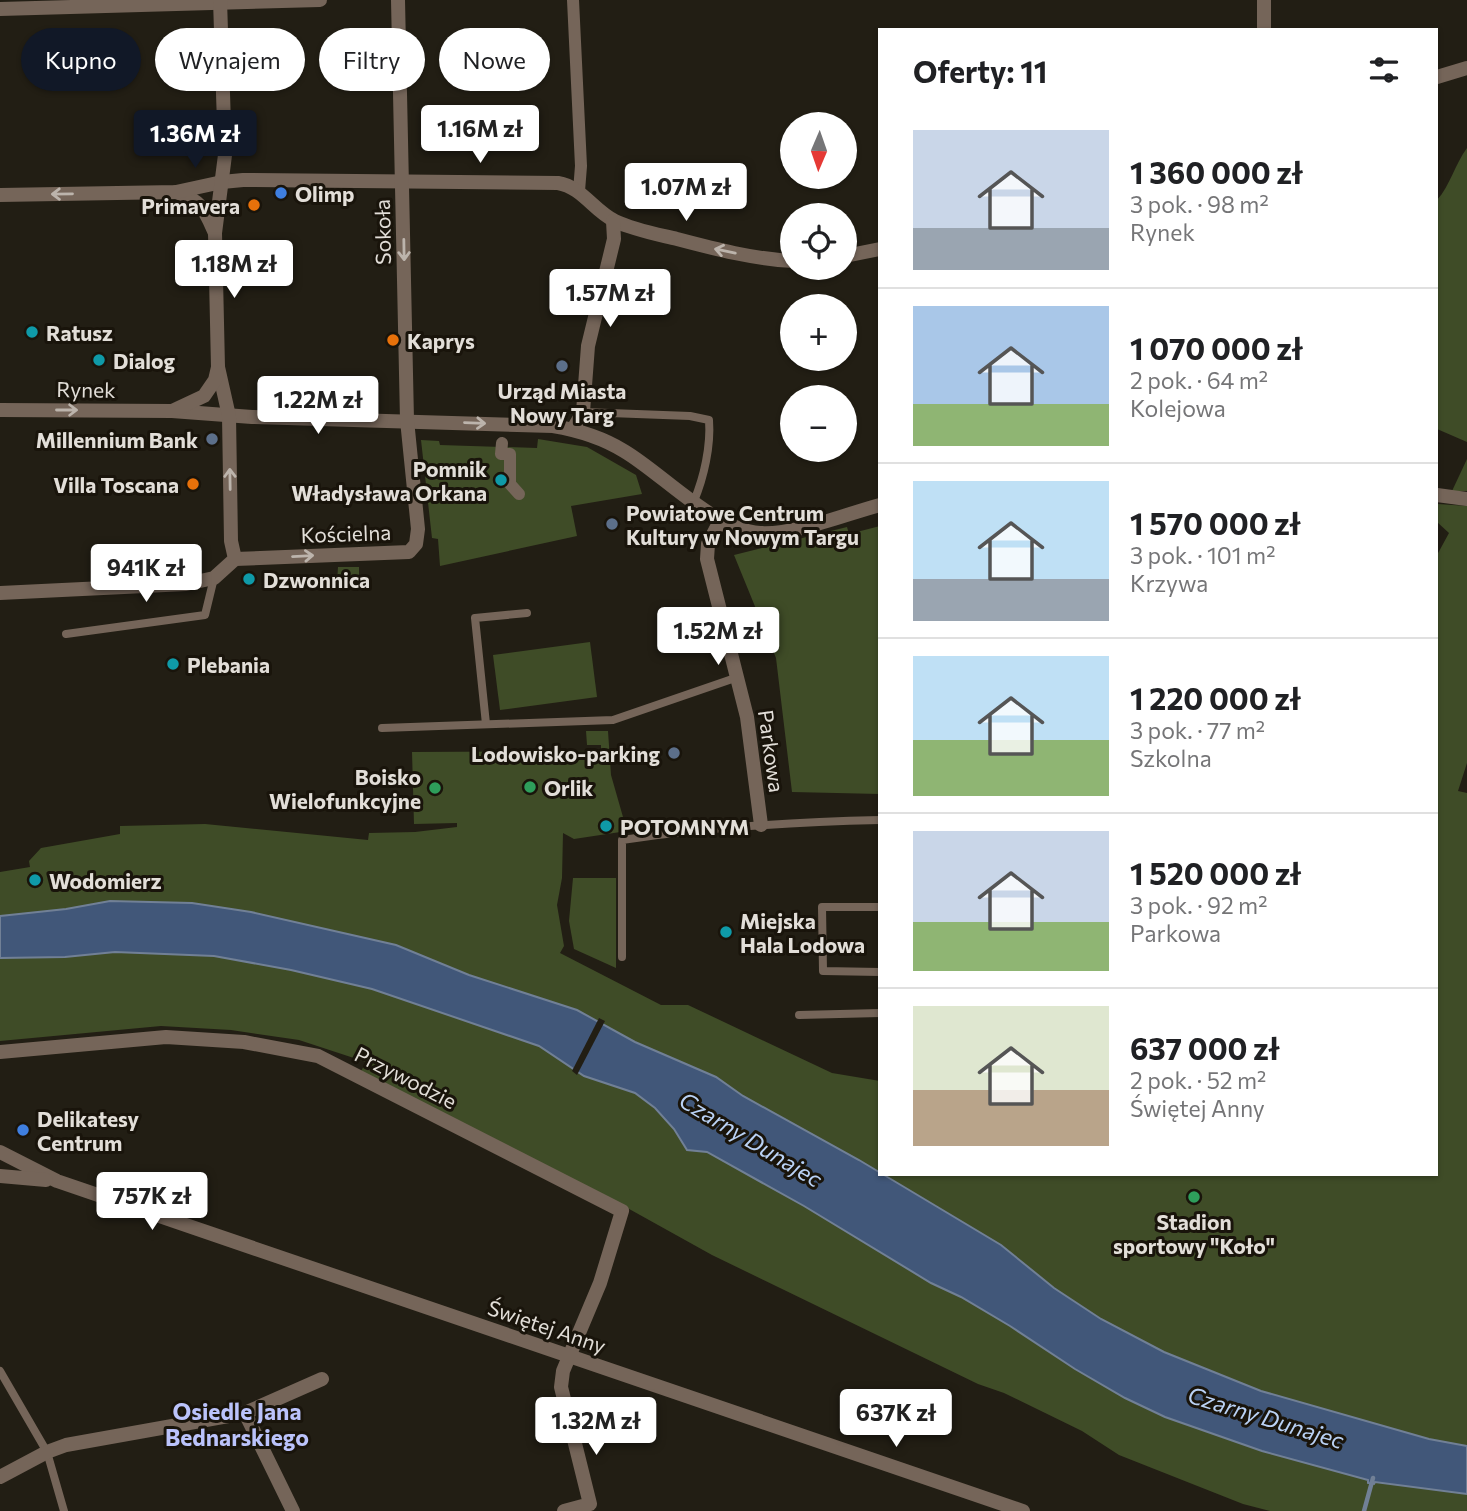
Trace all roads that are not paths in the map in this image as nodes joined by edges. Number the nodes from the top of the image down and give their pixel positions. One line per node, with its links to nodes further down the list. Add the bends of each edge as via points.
1 (320, 0): 5 (street)
2 (398, 0): 10 (street, Sokoła)
3 (573, 0): 12 (street)
4 (1264, 0): 7 (street)
5 (220, 1): 6 (street); 11 (street, Rynek)
6 (0, 9)
7 (1264, 28)
8 (1467, 68): 9 (street)
9 (1438, 77)
10 (402, 181): 11 (street); 12 (street, via 558,183); 25 (street, Sokoła, one-way to 25)
11 (222, 182): 13 (street); 16 (street, Rynek)
12 (579, 191): 15 (street)
13 (176, 192): 14 (street, one-way to 14); 16 (street, Rynek, via 203,207)
14 (0, 195)
15 (613, 220): 19 (street, one-way to 15, via 724,251); 23 (street, via 614,239 588,346)
16 (215, 233): 20 (street, Rynek)
17 (878, 249): 18 (street)
18 (857, 254)
19 (780, 259)
20 (218, 367): 22 (street, Rynek, via 204,396); 24 (street, Rynek)
21 (0, 410): 22 (street, Rynek, one-way to 22)
22 (172, 411): 24 (street, Rynek)
23 (583, 412): 26 (street); 31 (lane, via 709,420 710,436)
24 (229, 416): 25 (street); 34 (street, one-way to 24)
25 (407, 420): 26 (street, one-way to 26); 34 (street, Kościelna, one-way to 25, via 409,552 416,544 418,529)
26 (573, 429): 31 (street, via 622,450)
27 (502, 443): 28 (street, via 501,454 510,454 510,484)
28 (519, 494)
29 (1438, 495): 30 (street)
30 (1467, 499)
31 (694, 501): 33 (street)
32 (878, 506): 33 (street, via 779,532 738,530)
33 (720, 521): 39 (street, Parkowa, via 708,544 707,559)
34 (234, 559): 35 (street)
35 (214, 578): 36 (street, via 187,584); 38 (lane, via 205,615)
36 (0, 593)
37 (527, 613): 40 (lane, via 475,618)
38 (66, 635)
39 (738, 677): 40 (lane, via 613,720); 43 (street, Parkowa)
40 (486, 724): 41 (lane)
41 (382, 728)
42 (878, 820): 43 (lane)
43 (761, 825): 45 (lane, via 622,840)
44 (878, 907): 46 (lane, via 822,907 823,971)
45 (622, 957)
46 (878, 972)
47 (878, 1013): 48 (lane)
48 (799, 1015)
49 (0, 1052): 53 (street, Przywodzie, via 166,1037 244,1042 318,1056 622,1211 600,1283)
50 (0, 1152): 52 (street, Świętej Anny)
51 (0, 1176): 52 (street, Świętej Anny)
52 (57, 1181): 53 (street, Świętej Anny)
53 (568, 1356): 61 (street, via 561,1387 590,1504); 62 (street, Świętej Anny)
54 (0, 1371): 57 (lane)
55 (322, 1379): 56 (street)
56 (245, 1413): 57 (street, via 66,1444); 60 (street)
57 (47, 1452): 58 (street); 59 (lane)
58 (0, 1477)
59 (64, 1511)
60 (293, 1511)
61 (564, 1511)
62 (1023, 1511)

